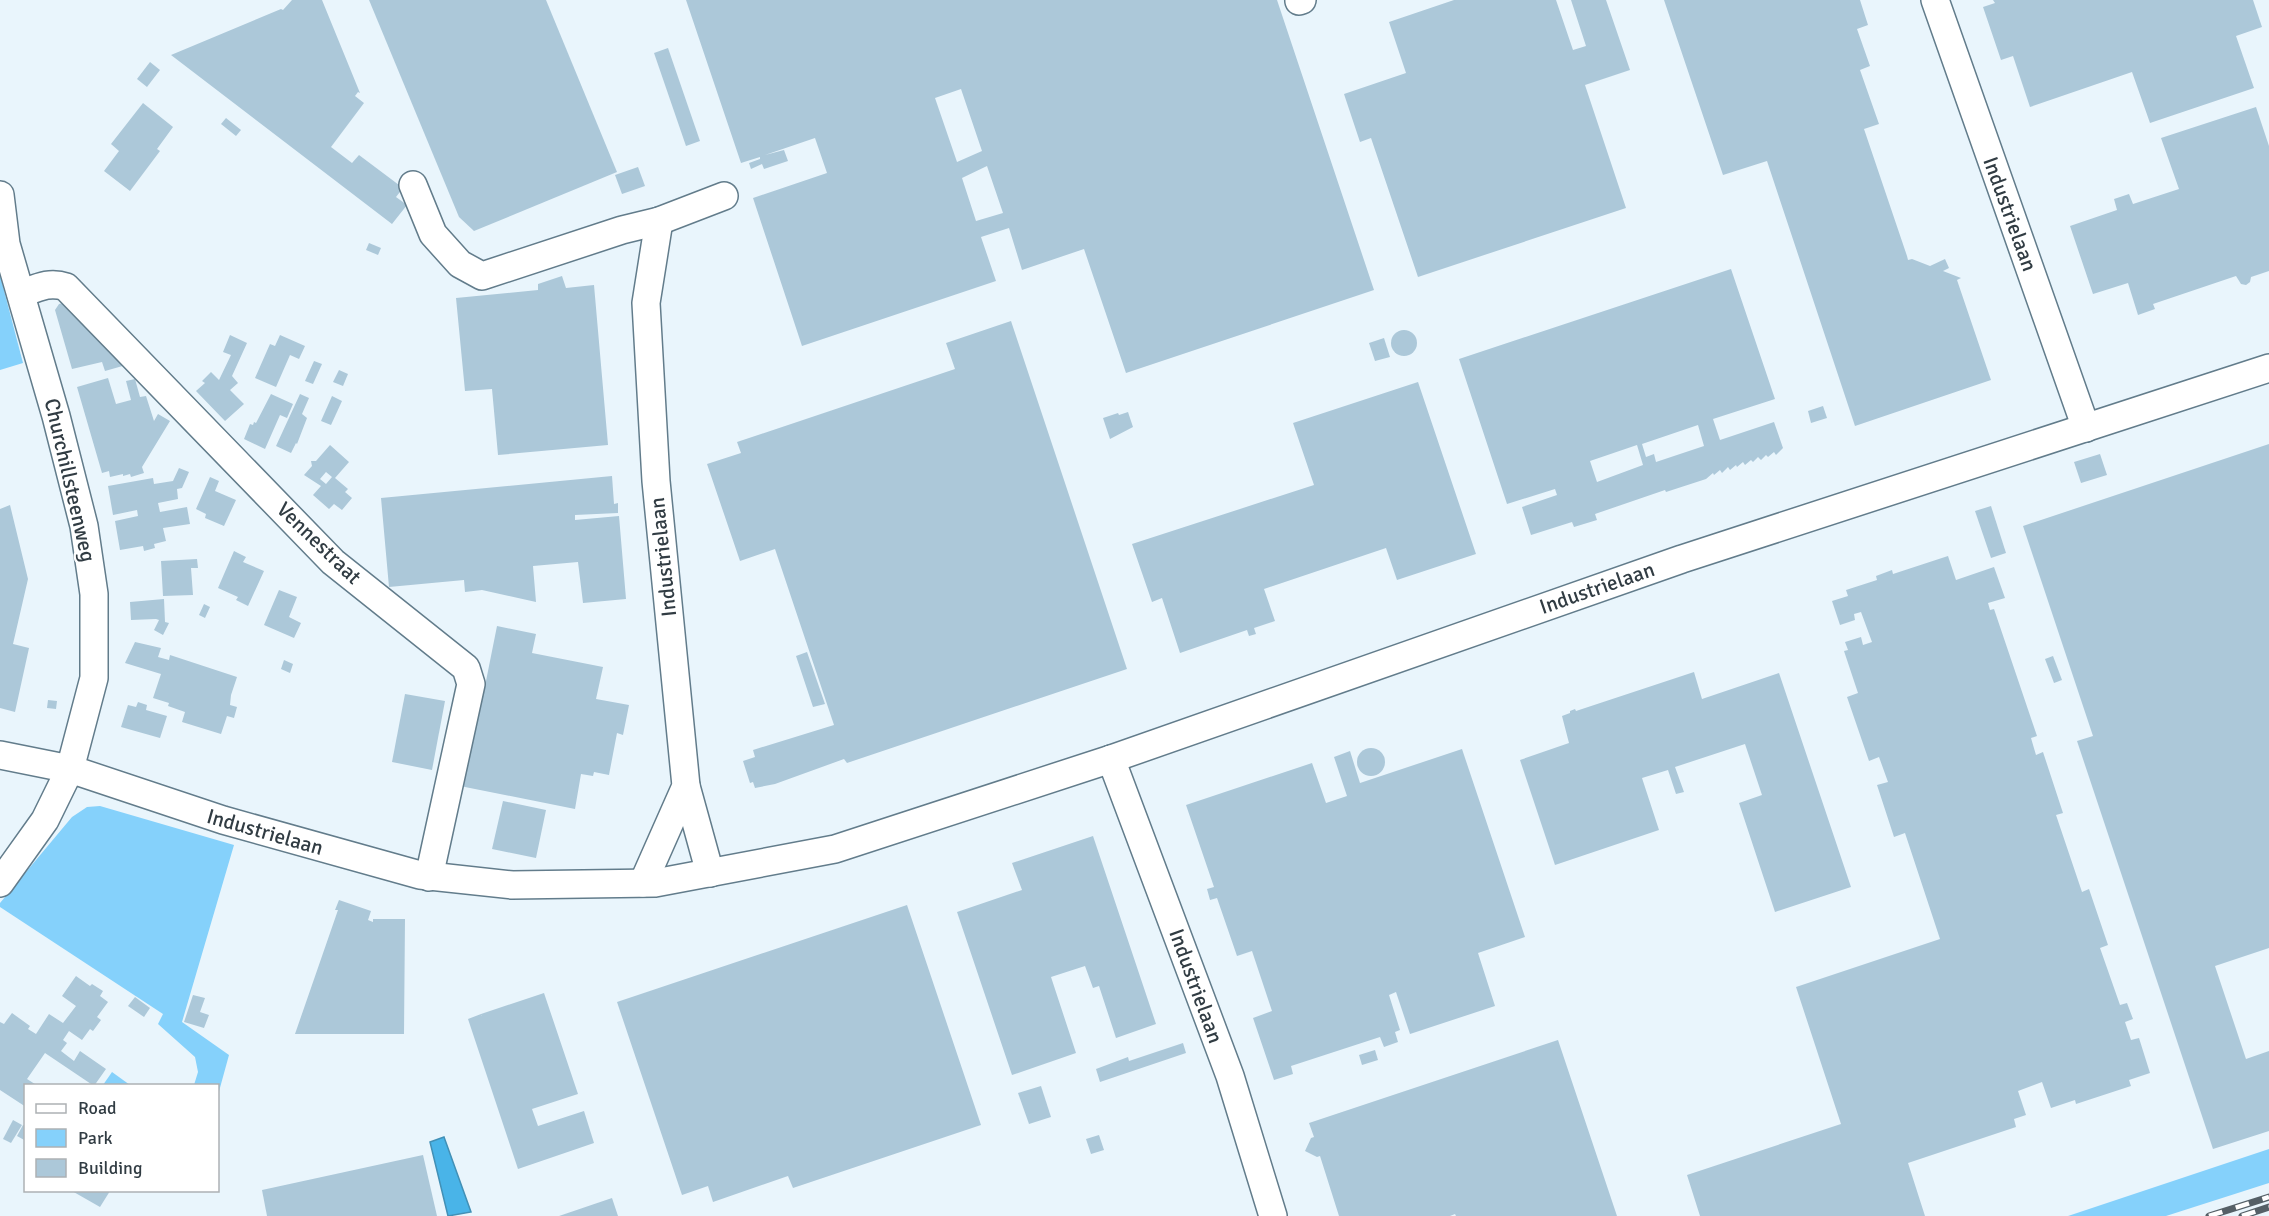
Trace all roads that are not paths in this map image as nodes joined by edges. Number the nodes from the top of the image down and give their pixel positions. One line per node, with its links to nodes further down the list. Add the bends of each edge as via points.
1 (1935, 0): 8 (street, Industrielaan)
2 (414, 186): 5 (street, via 433,234 460,264 482,276)
3 (0, 195): 6 (street, Churchillsteenweg, via 6,244)
4 (724, 196): 5 (street)
5 (659, 221): 12 (street, Industrielaan, via 646,303 656,481)
6 (21, 294): 11 (street, Churchillsteenweg, via 84,526 94,594 94,678); 14 (street, Vennestraat, via 44,284 66,287 333,562 466,668 471,684)
7 (2269, 368): 8 (street, Industrielaan)
8 (2086, 428): 10 (street, Industrielaan, via 1682,559)
9 (0, 755): 11 (street)
10 (1111, 759): 13 (street, Industrielaan, via 835,849); 17 (street, Industrielaan, via 1230,1076)
11 (70, 769): 14 (street, Industrielaan, via 214,817); 15 (street, Churchillsteenweg, via 45,820)
12 (686, 786): 13 (street); 16 (street, Industrielaan)
13 (710, 873): 16 (street, Industrielaan)
14 (429, 877): 16 (street, Industrielaan, via 512,885)
15 (0, 883)
16 (644, 884)
17 (1273, 1216)

